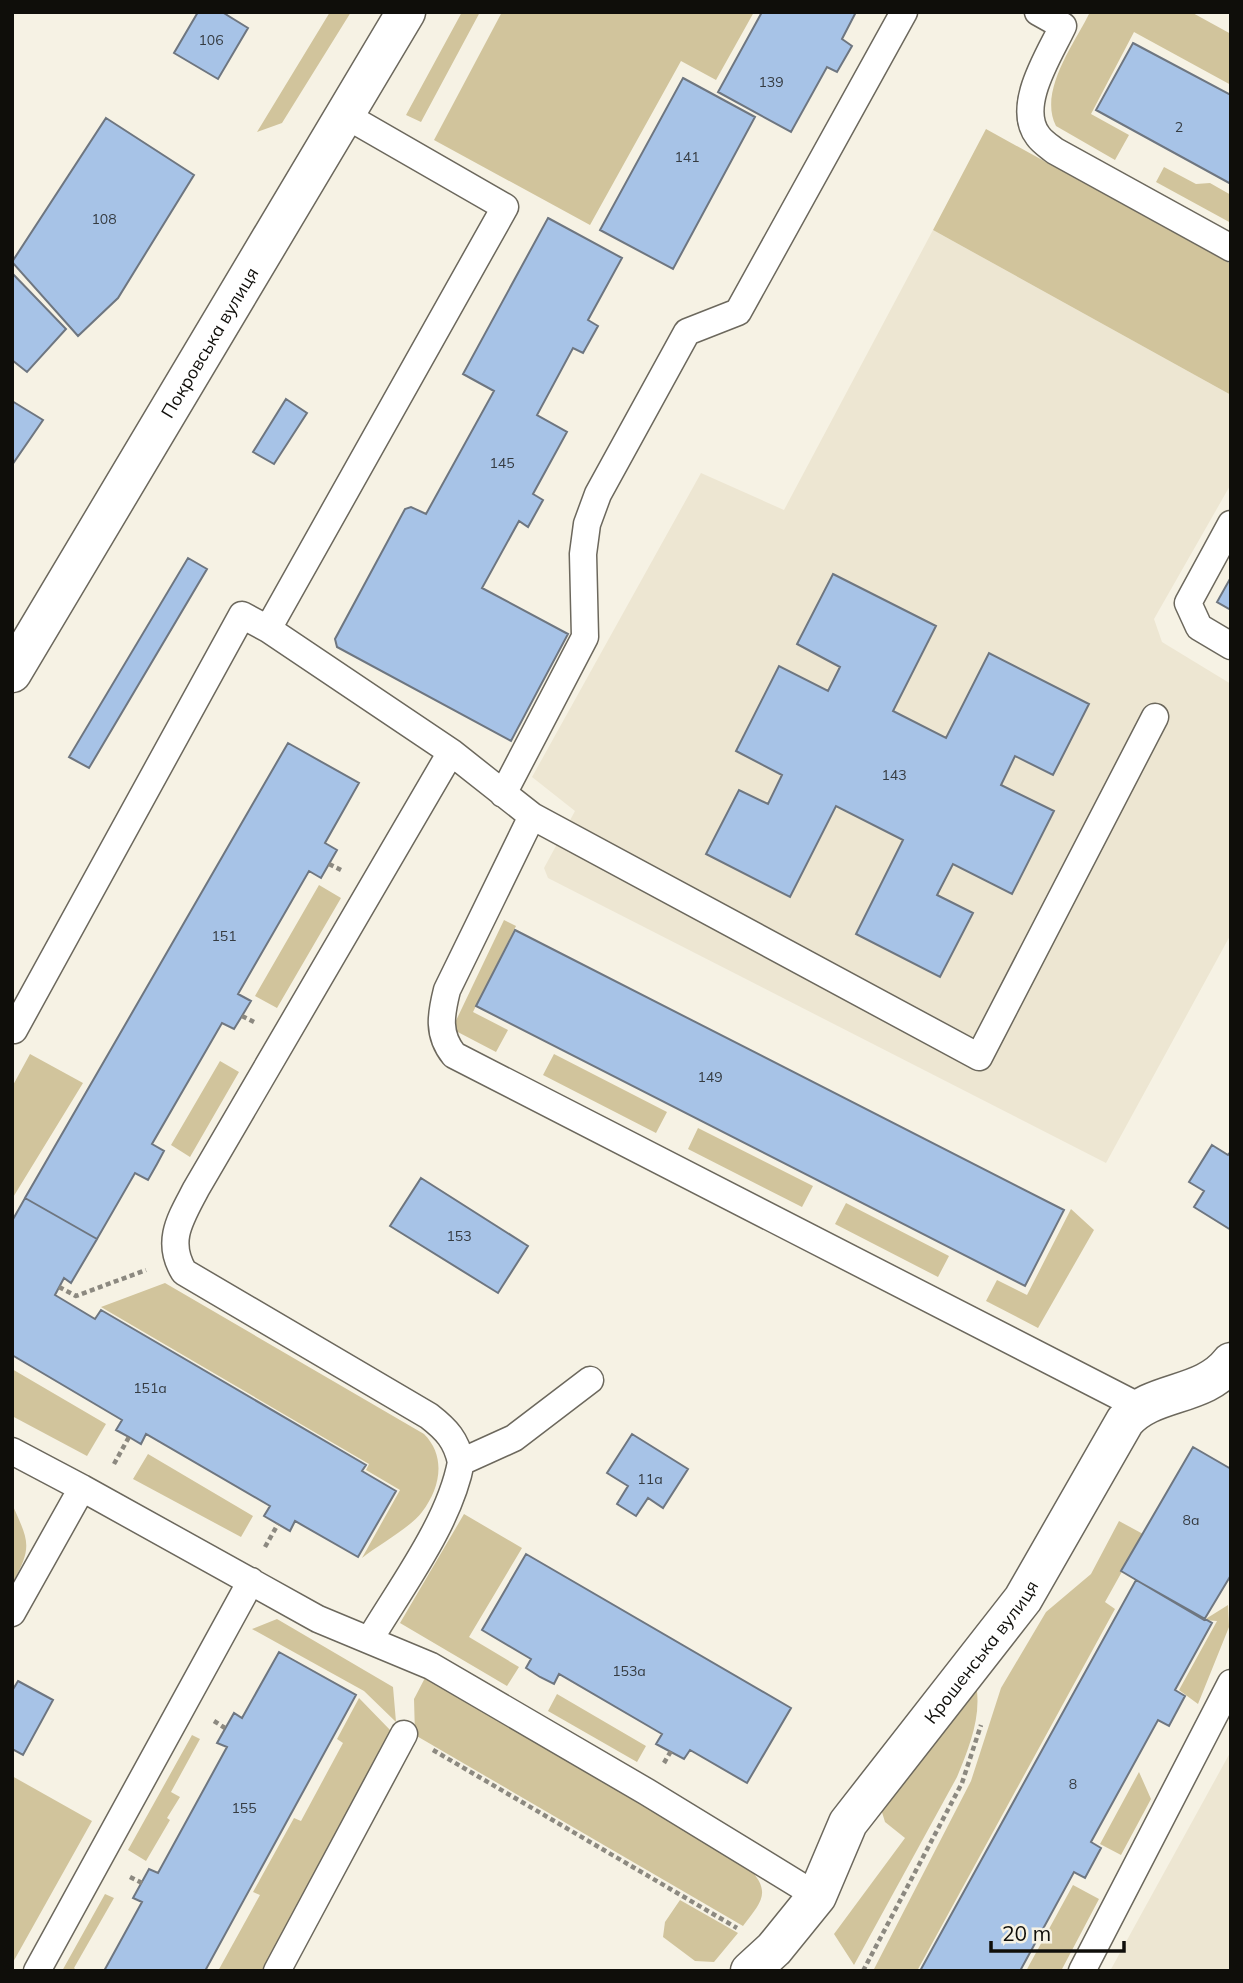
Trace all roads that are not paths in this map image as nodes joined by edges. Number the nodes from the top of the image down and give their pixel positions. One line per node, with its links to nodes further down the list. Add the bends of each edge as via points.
1 (406, 12): 5 (main road, Покровська вулиця)
2 (904, 12): 13 (lane, via 738,312 687,332 598,494 583,554 585,637)
3 (1038, 12): 4 (lane)
4 (1067, 19): 6 (lane, via 1035,88 1031,108 1038,136 1055,151)
5 (345, 115): 8 (lane, via 505,207); 10 (main road, Покровська вулиця)
6 (1231, 248)
7 (1231, 524): 9 (lane, via 1188,603 1199,627)
8 (268, 629): 12 (lane); 15 (lane, via 242,615)
9 (1231, 646)
10 (12, 673)
11 (1155, 717): 14 (lane, via 979,1057)
12 (451, 752): 13 (lane); 20 (lane, via 174,1232 175,1259 184,1272 429,1416 447,1430)
13 (503, 794): 14 (lane)
14 (532, 816): 18 (lane, via 447,990 441,1031 454,1055)
15 (14, 1030)
16 (1231, 1362): 18 (main road, via 1206,1384)
17 (590, 1380): 20 (lane, via 514,1438)
18 (1138, 1406): 27 (main road, Крошенська вулиця, via 1023,1599 848,1823)
19 (12, 1451): 21 (lane)
20 (461, 1462): 24 (lane, via 446,1507)
21 (82, 1488): 22 (lane); 23 (lane)
22 (251, 1581): 24 (lane, via 318,1619); 29 (lane)
23 (12, 1613)
24 (370, 1639): 27 (lane, via 431,1666)
25 (1231, 1683): 31 (lane)
26 (404, 1734): 30 (lane)
27 (817, 1896): 28 (main road, Крошенська вулиця)
28 (762, 1960)
29 (37, 1971)
30 (276, 1971)
31 (1082, 1971)

